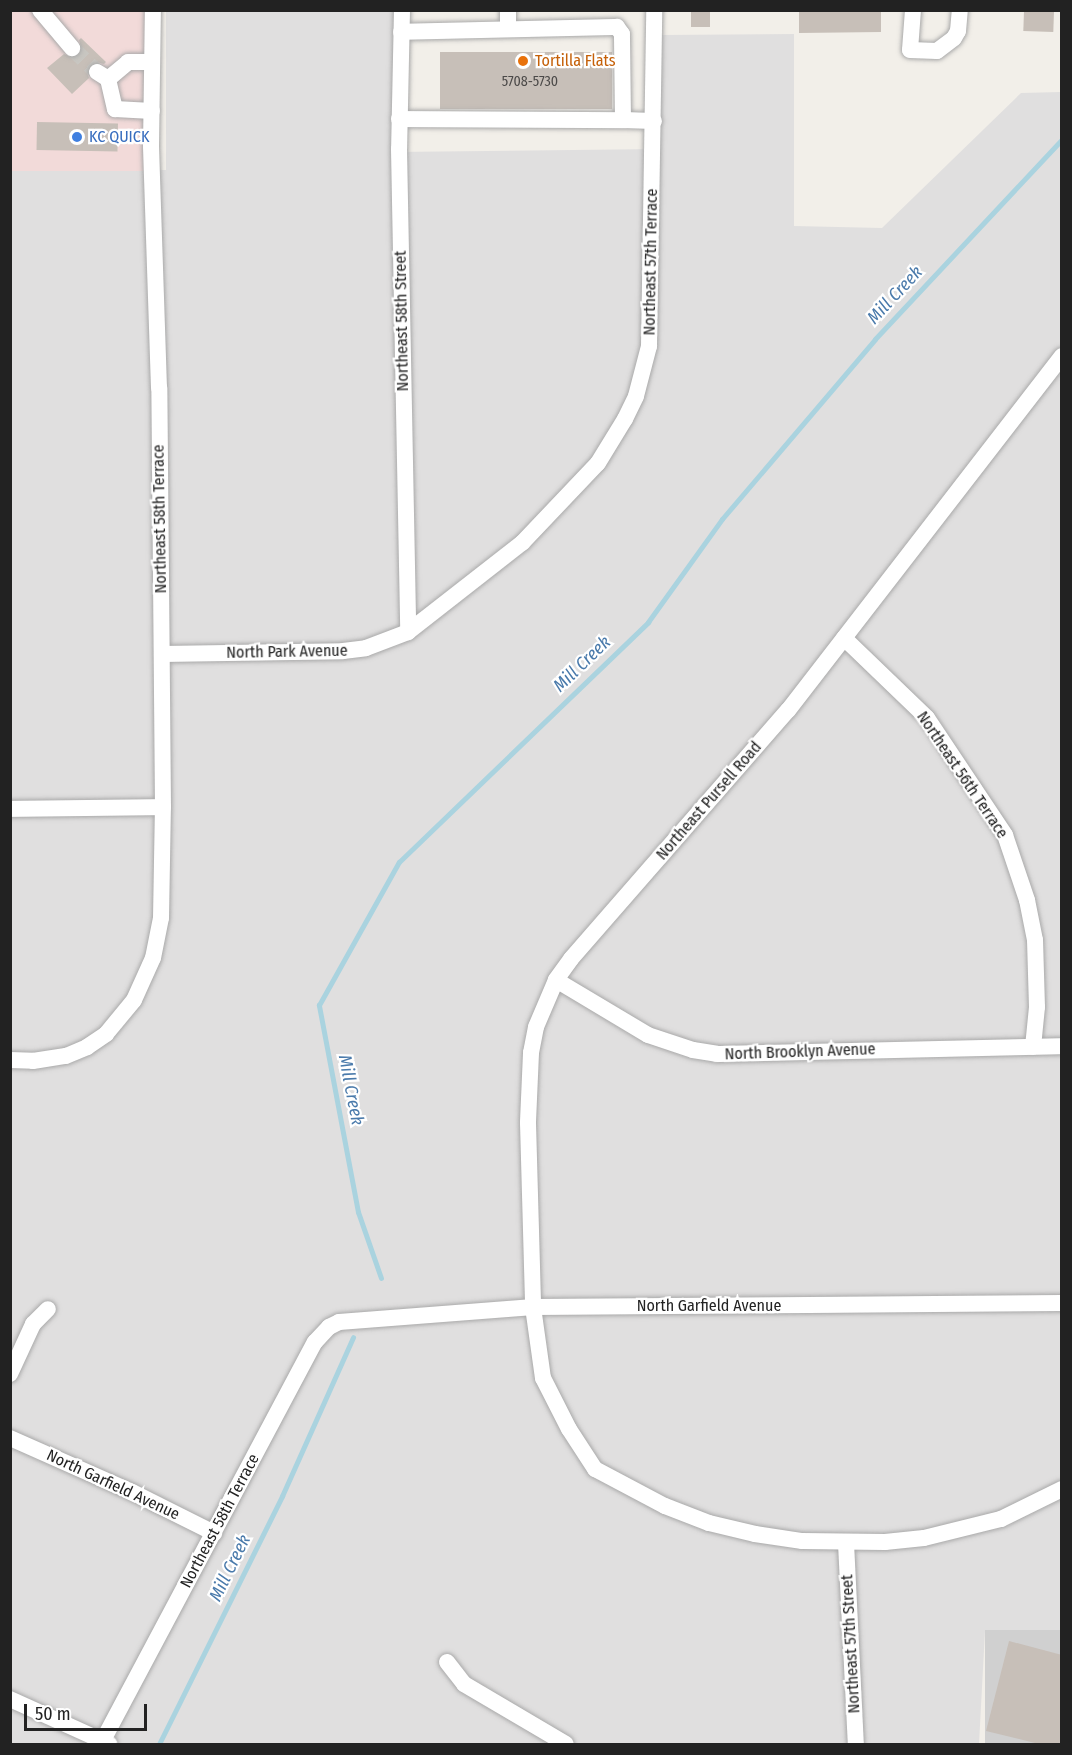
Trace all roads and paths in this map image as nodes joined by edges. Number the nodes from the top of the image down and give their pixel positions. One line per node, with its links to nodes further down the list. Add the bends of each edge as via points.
1 (40, 10): 10 (street)
2 (153, 10): 11 (street, Northeast 58th Terrace)
3 (402, 10): 9 (street, Northeast 58th Street)
4 (508, 10): 8 (street)
5 (654, 10): 15 (street, Northeast 57th Terrace)
6 (913, 10): 7 (street, via 910,50 937,51 958,31)
7 (960, 10)
8 (508, 29): 9 (street); 14 (street, via 616,27 622,34)
9 (401, 32): 13 (street, Northeast 58th Street)
10 (72, 48)
11 (152, 62): 12 (street, Northeast 58th Terrace); 12 (street, via 128,62 102,76 116,109)
12 (152, 111): 19 (street, Northeast 58th Terrace)
13 (399, 119): 14 (street); 17 (street, Northeast 58th Street)
14 (622, 120): 15 (street)
15 (654, 121): 17 (street, Northeast 57th Terrace, via 649,346 636,396 625,419 598,463 522,543)
16 (1062, 356): 18 (street, Northeast Pursell Road)
17 (408, 632): 19 (street, North Park Avenue, via 366,648 343,651)
18 (843, 638): 22 (street, Northeast Pursell Road, via 788,710); 24 (street, Northeast 56th Terrace, via 927,718 1005,835 1027,900 1035,940)
19 (162, 654): 20 (street, Northeast 58th Terrace)
20 (163, 807): 21 (street); 25 (street, Northeast 58th Terrace, via 164,897 158,938 134,1000 96,1041 66,1056)
21 (10, 809)
22 (556, 980): 24 (street, North Brooklyn Avenue, via 648,1035 717,1054); 27 (street, Northeast Pursell Road, via 536,1027 531,1053 528,1123)
23 (1062, 1046): 24 (street, North Brooklyn Avenue)
24 (1034, 1047)
25 (10, 1060)
26 (1062, 1303): 27 (street, North Garfield Avenue)
27 (533, 1307): 29 (street, North Garfield Avenue); 34 (street, Northeast Pursell Road, via 543,1378 595,1469 665,1506 709,1522 755,1534)
28 (48, 1309): 30 (street, via 33,1324)
29 (357, 1320): 33 (street, Northeast 58th Terrace, via 329,1327 315,1342)
30 (10, 1374)
31 (10, 1438): 33 (street, North Garfield Avenue)
32 (1062, 1489): 34 (street, Northeast Pursell Road, via 1000,1519 963,1531 915,1539)
33 (214, 1533): 37 (street, Northeast 58th Terrace)
34 (846, 1543): 39 (street, Northeast 57th Street)
35 (447, 1662): 38 (street, via 464,1684)
36 (10, 1699): 37 (street)
37 (105, 1743)
38 (566, 1744)
39 (856, 1744)

